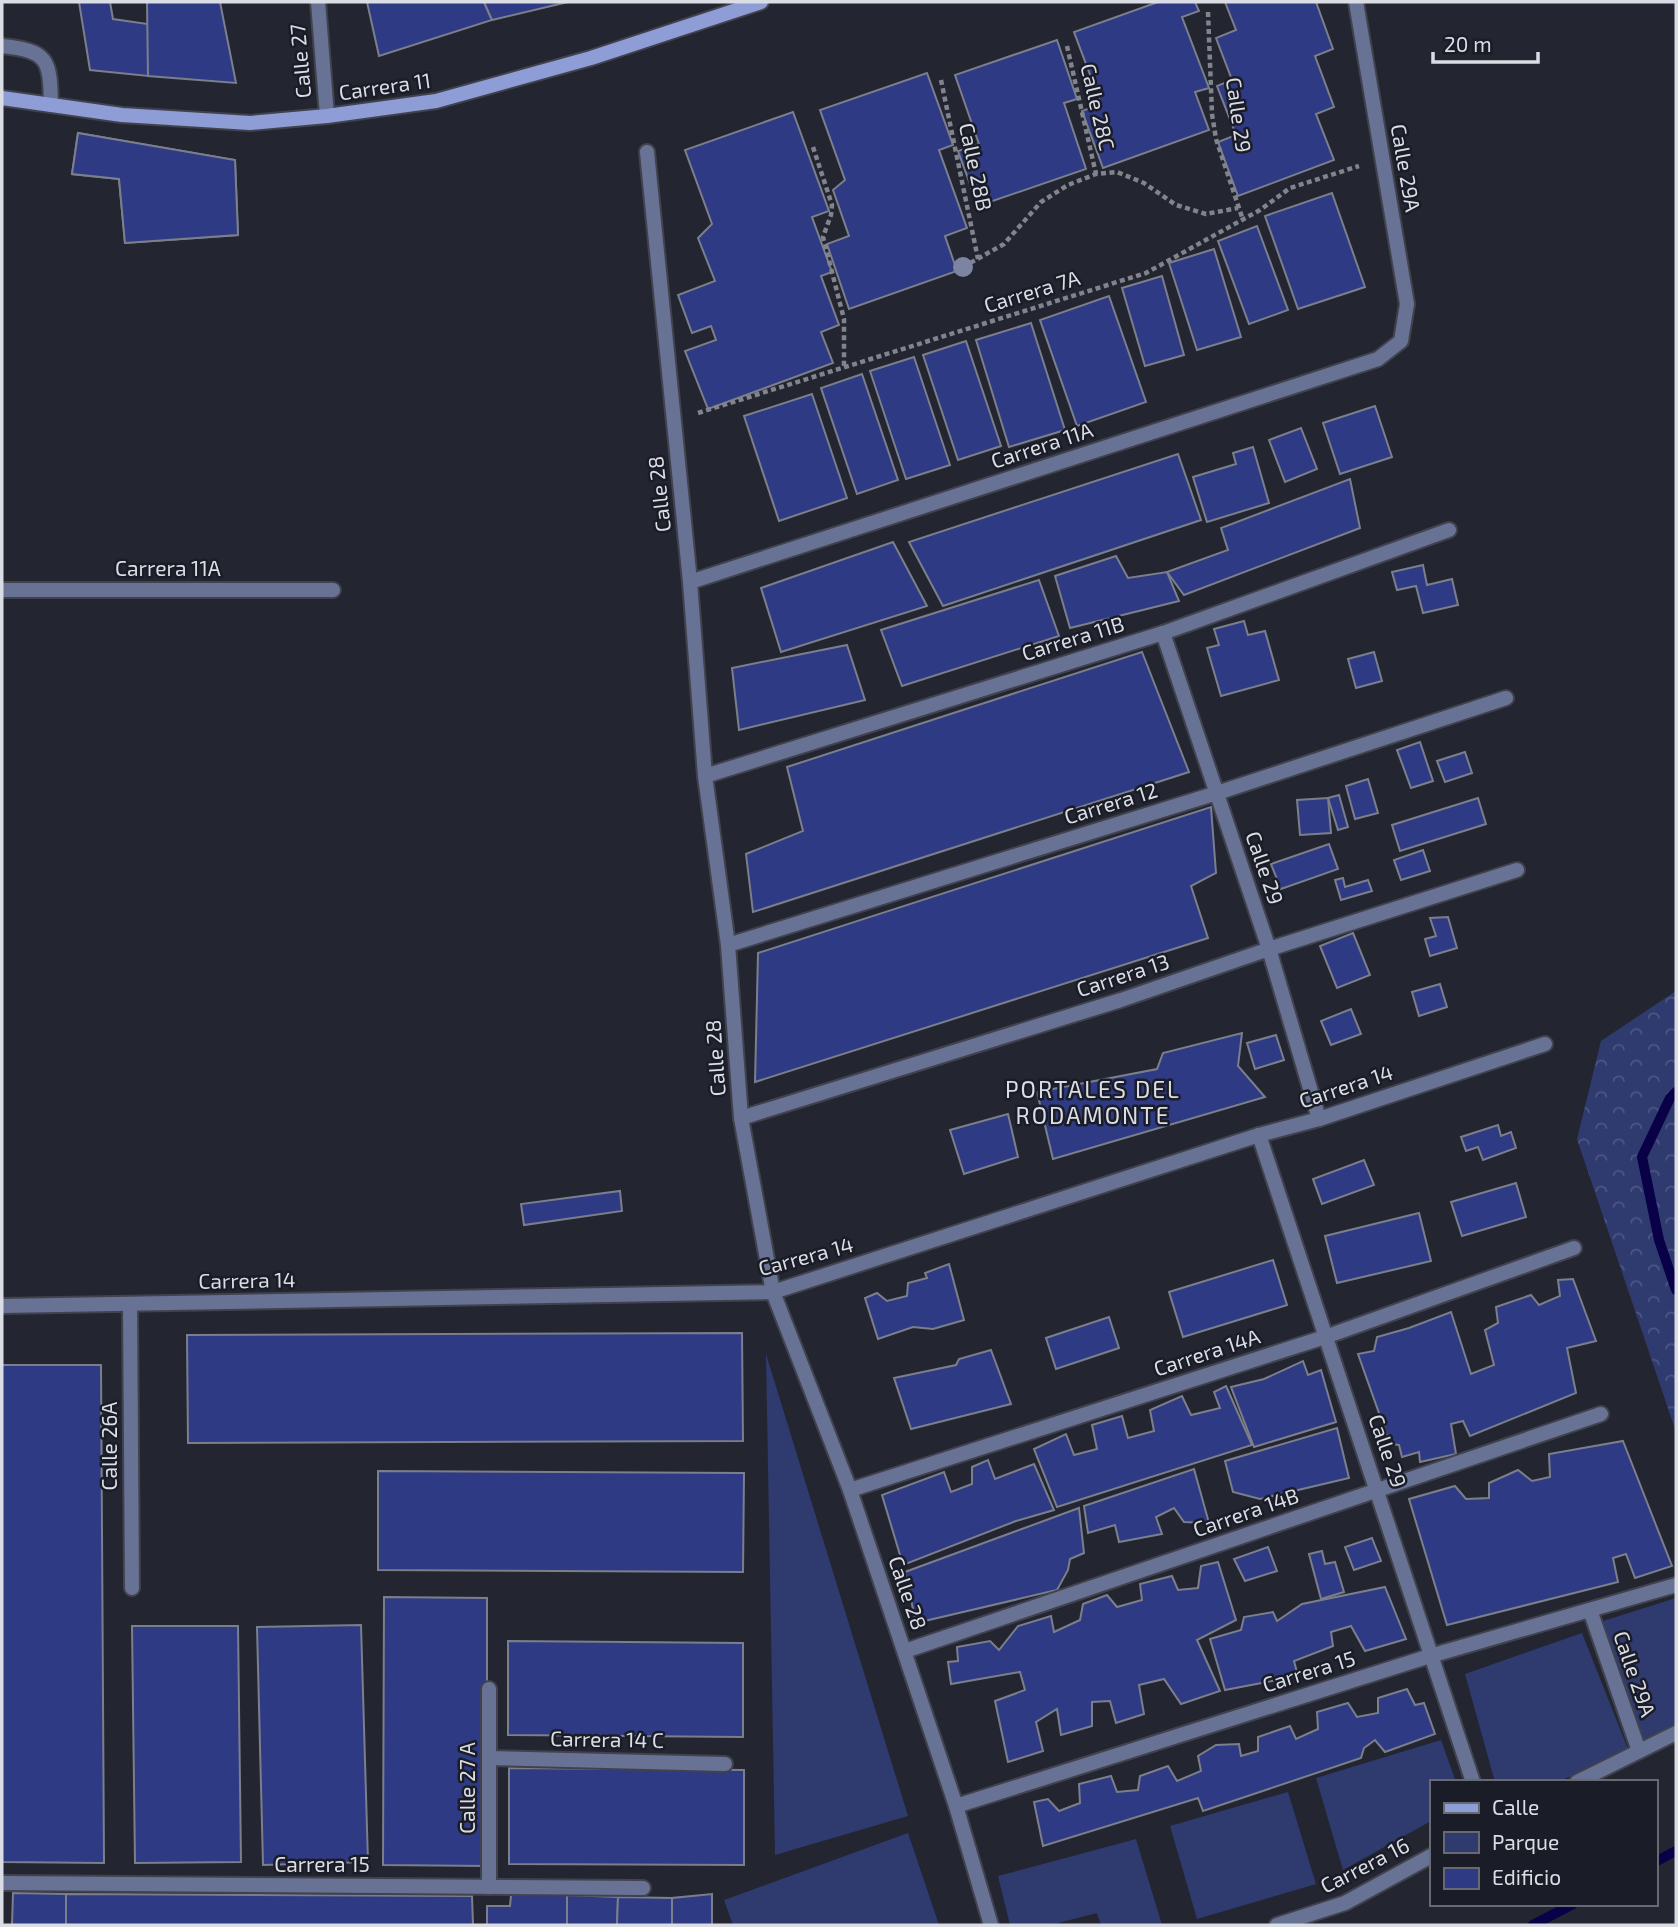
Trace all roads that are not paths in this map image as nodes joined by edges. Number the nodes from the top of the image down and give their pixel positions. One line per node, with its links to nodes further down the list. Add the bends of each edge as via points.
1 (318, 2): 7 (street, Calle 27)
2 (1356, 2): 9 (street, Calle 29A, via 1407,304)
3 (754, 3): 7 (street, Carrera 11, via 591,58 436,102)
4 (2, 46): 6 (street, via 23,48 46,62)
5 (2, 98): 6 (street, Carrera 11)
6 (51, 104): 7 (street, Carrera 11, via 122,115 250,123)
7 (327, 116)
8 (647, 152): 11 (street, Calle 28)
9 (1401, 341): 11 (street, Carrera 11A, via 1378,359)
10 (1449, 530): 14 (street, Carrera 11B)
11 (690, 582): 16 (street, Calle 28)
12 (2, 590): 13 (street, Carrera 11A)
13 (334, 590)
14 (1163, 633): 16 (street, Carrera 11B); 17 (street, Calle 29)
15 (1506, 698): 17 (street, Carrera 12)
16 (705, 776): 19 (street, Calle 28)
17 (1217, 793): 19 (street, Carrera 12); 20 (street, Calle 29)
18 (1517, 870): 20 (street, Carrera 13)
19 (728, 946): 22 (street, Calle 28)
20 (1269, 949): 22 (street, Carrera 13); 23 (street, Calle 29)
21 (1545, 1044): 23 (street, Carrera 14)
22 (741, 1118): 26 (street, Calle 28)
23 (1319, 1119): 24 (street, Carrera 14)
24 (1259, 1135): 26 (street, Carrera 14); 29 (street, Calle 29)
25 (1574, 1248): 29 (street, Carrera 14A)
26 (774, 1292): 27 (street, Carrera 14); 31 (street, Calle 28)
27 (130, 1304): 28 (street, Carrera 14); 34 (street, Calle 26A)
28 (2, 1306)
29 (1325, 1337): 31 (street, Carrera 14A); 32 (street, Calle 29)
30 (1601, 1415): 32 (street, Carrera 14B)
31 (850, 1490): 36 (street, Calle 28)
32 (1378, 1490): 36 (street, Carrera 14B); 37 (street, Calle 29)
33 (1676, 1586): 35 (street, Carrera 15)
34 (132, 1588)
35 (1590, 1610): 37 (street, Carrera 15); 40 (street, Calle 29A)
36 (905, 1651): 45 (street, Calle 28)
37 (1430, 1656): 43 (street, Calle 29); 45 (street, Carrera 15)
38 (489, 1689): 41 (street, Calle 27 A)
39 (1676, 1733): 40 (street)
40 (1639, 1751): 44 (street)
41 (489, 1758): 42 (street, Carrera 14 C); 48 (street, Calle 27 A)
42 (725, 1763)
43 (1472, 1780)
44 (1581, 1780)
45 (956, 1806): 50 (street, Calle 28)
46 (1430, 1857): 51 (street, Carrera 16, via 1345,1903)
47 (2, 1883): 48 (street, Carrera 15)
48 (489, 1887): 49 (street, Carrera 15)
49 (643, 1888)
50 (990, 1925)
51 (1277, 1925)

